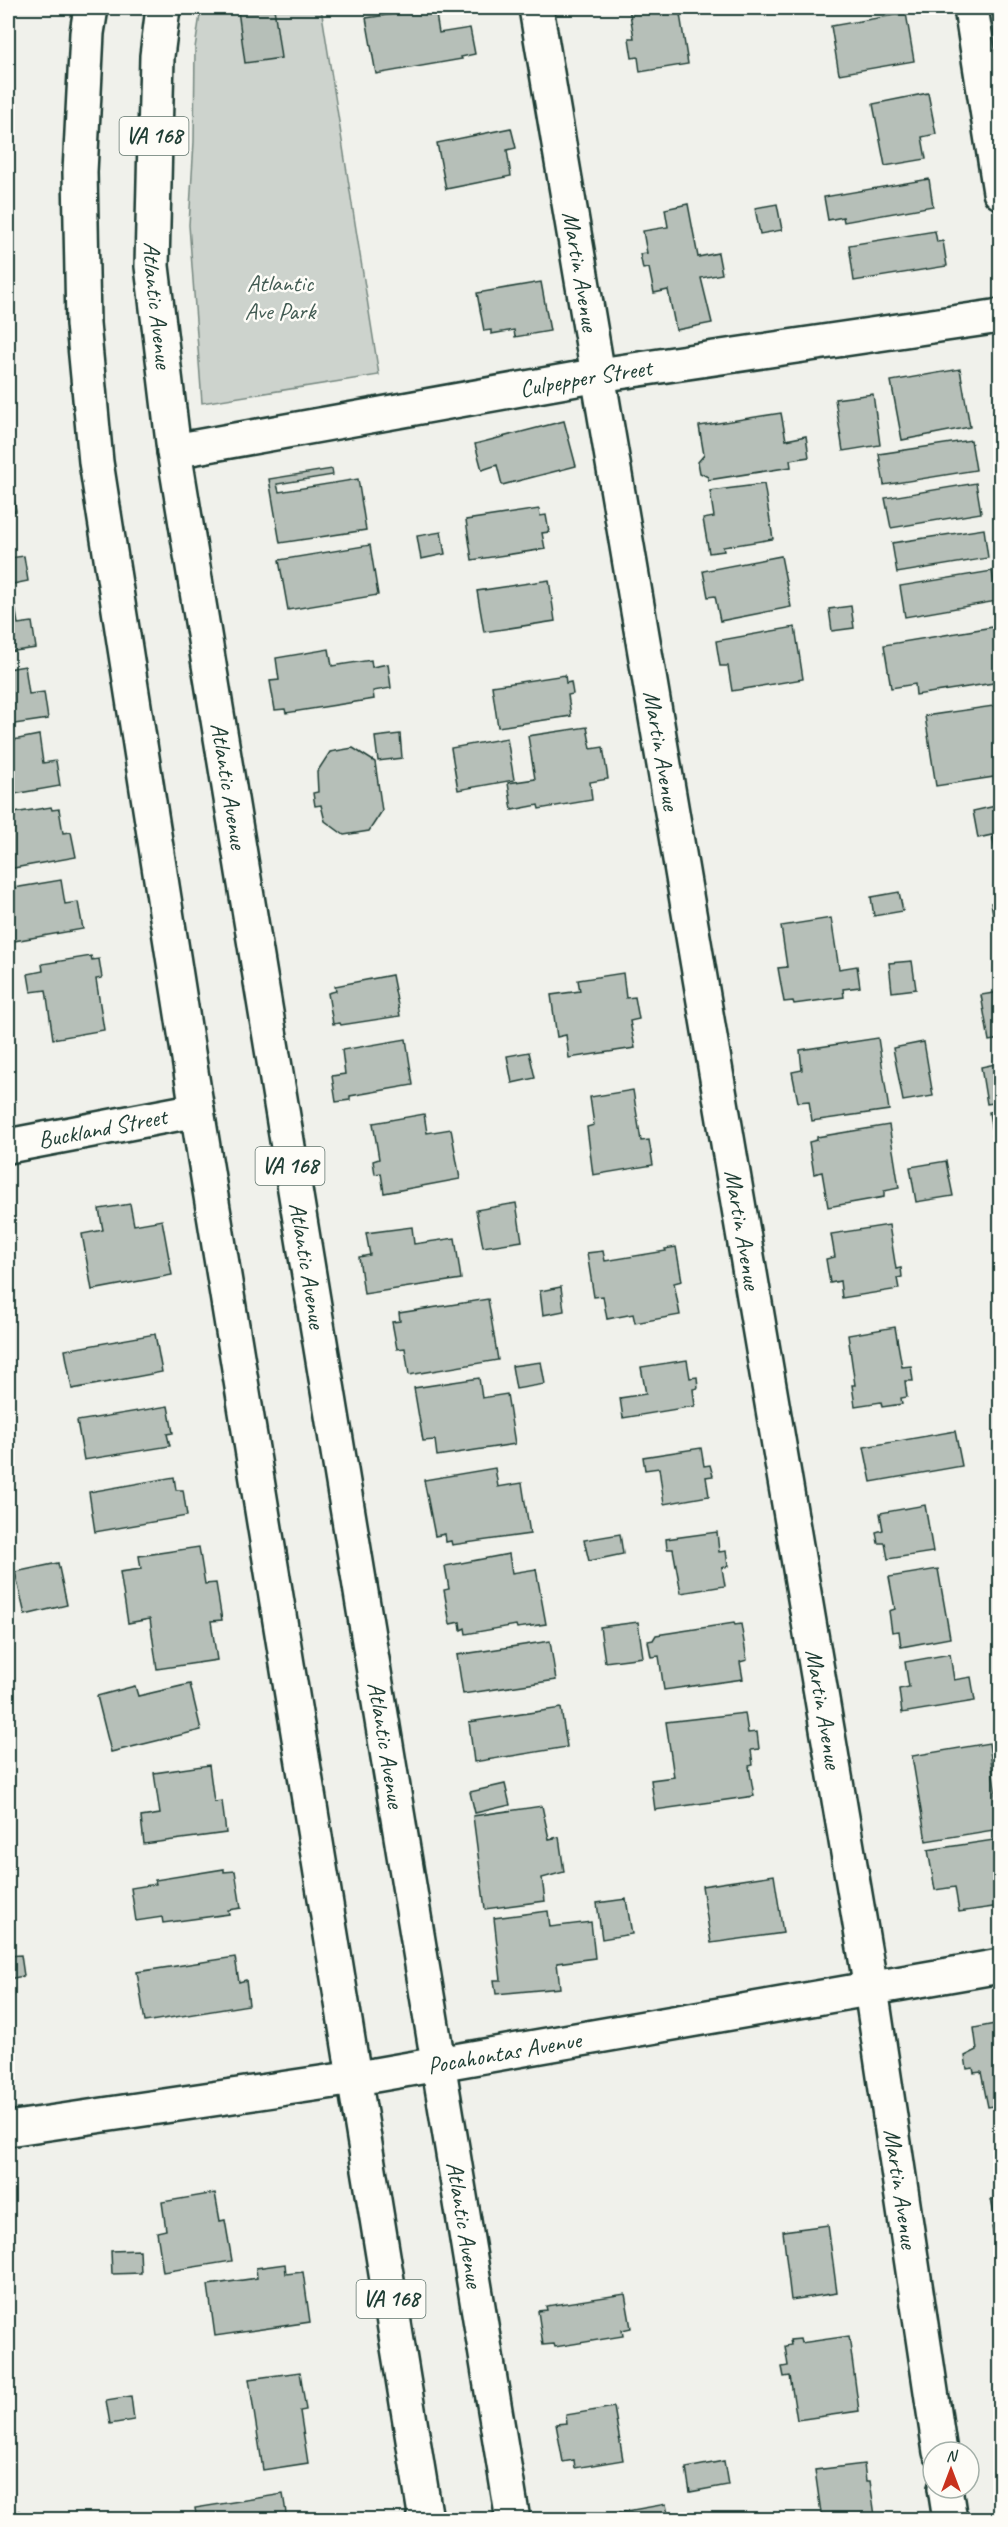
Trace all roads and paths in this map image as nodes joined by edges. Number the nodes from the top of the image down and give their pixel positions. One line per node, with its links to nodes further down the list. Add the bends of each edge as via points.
1 (91, 8): 9 (main road, VA 168, via 80,172 83,324 96,462)
2 (163, 8): 8 (main road, Atlantic Avenue / VA 168, via 157,56 152,266)
3 (536, 8): 7 (main road, Martin Avenue)
4 (971, 8): 5 (main road)
5 (1000, 192)
6 (1000, 316): 7 (main road, Culpepper Street)
7 (599, 375): 8 (main road, Culpepper Street); 12 (main road, Martin Avenue)
8 (174, 451): 13 (main road, Atlantic Avenue / VA 168)
9 (197, 1110): 10 (main road, Buckland Street); 14 (main road, VA 168)
10 (8, 1146)
11 (1000, 1966): 12 (main road, Pocahontas Avenue)
12 (871, 1989): 13 (main road, Pocahontas Avenue); 16 (main road, Martin Avenue)
13 (437, 2065): 14 (main road, Pocahontas Avenue); 19 (main road, Atlantic Avenue / VA 168)
14 (356, 2078): 15 (main road, Pocahontas Avenue); 18 (main road, VA 168)
15 (8, 2129)
16 (938, 2440)
17 (947, 2500): 20 (main road)
18 (426, 2520)
19 (513, 2520)
20 (950, 2520)

